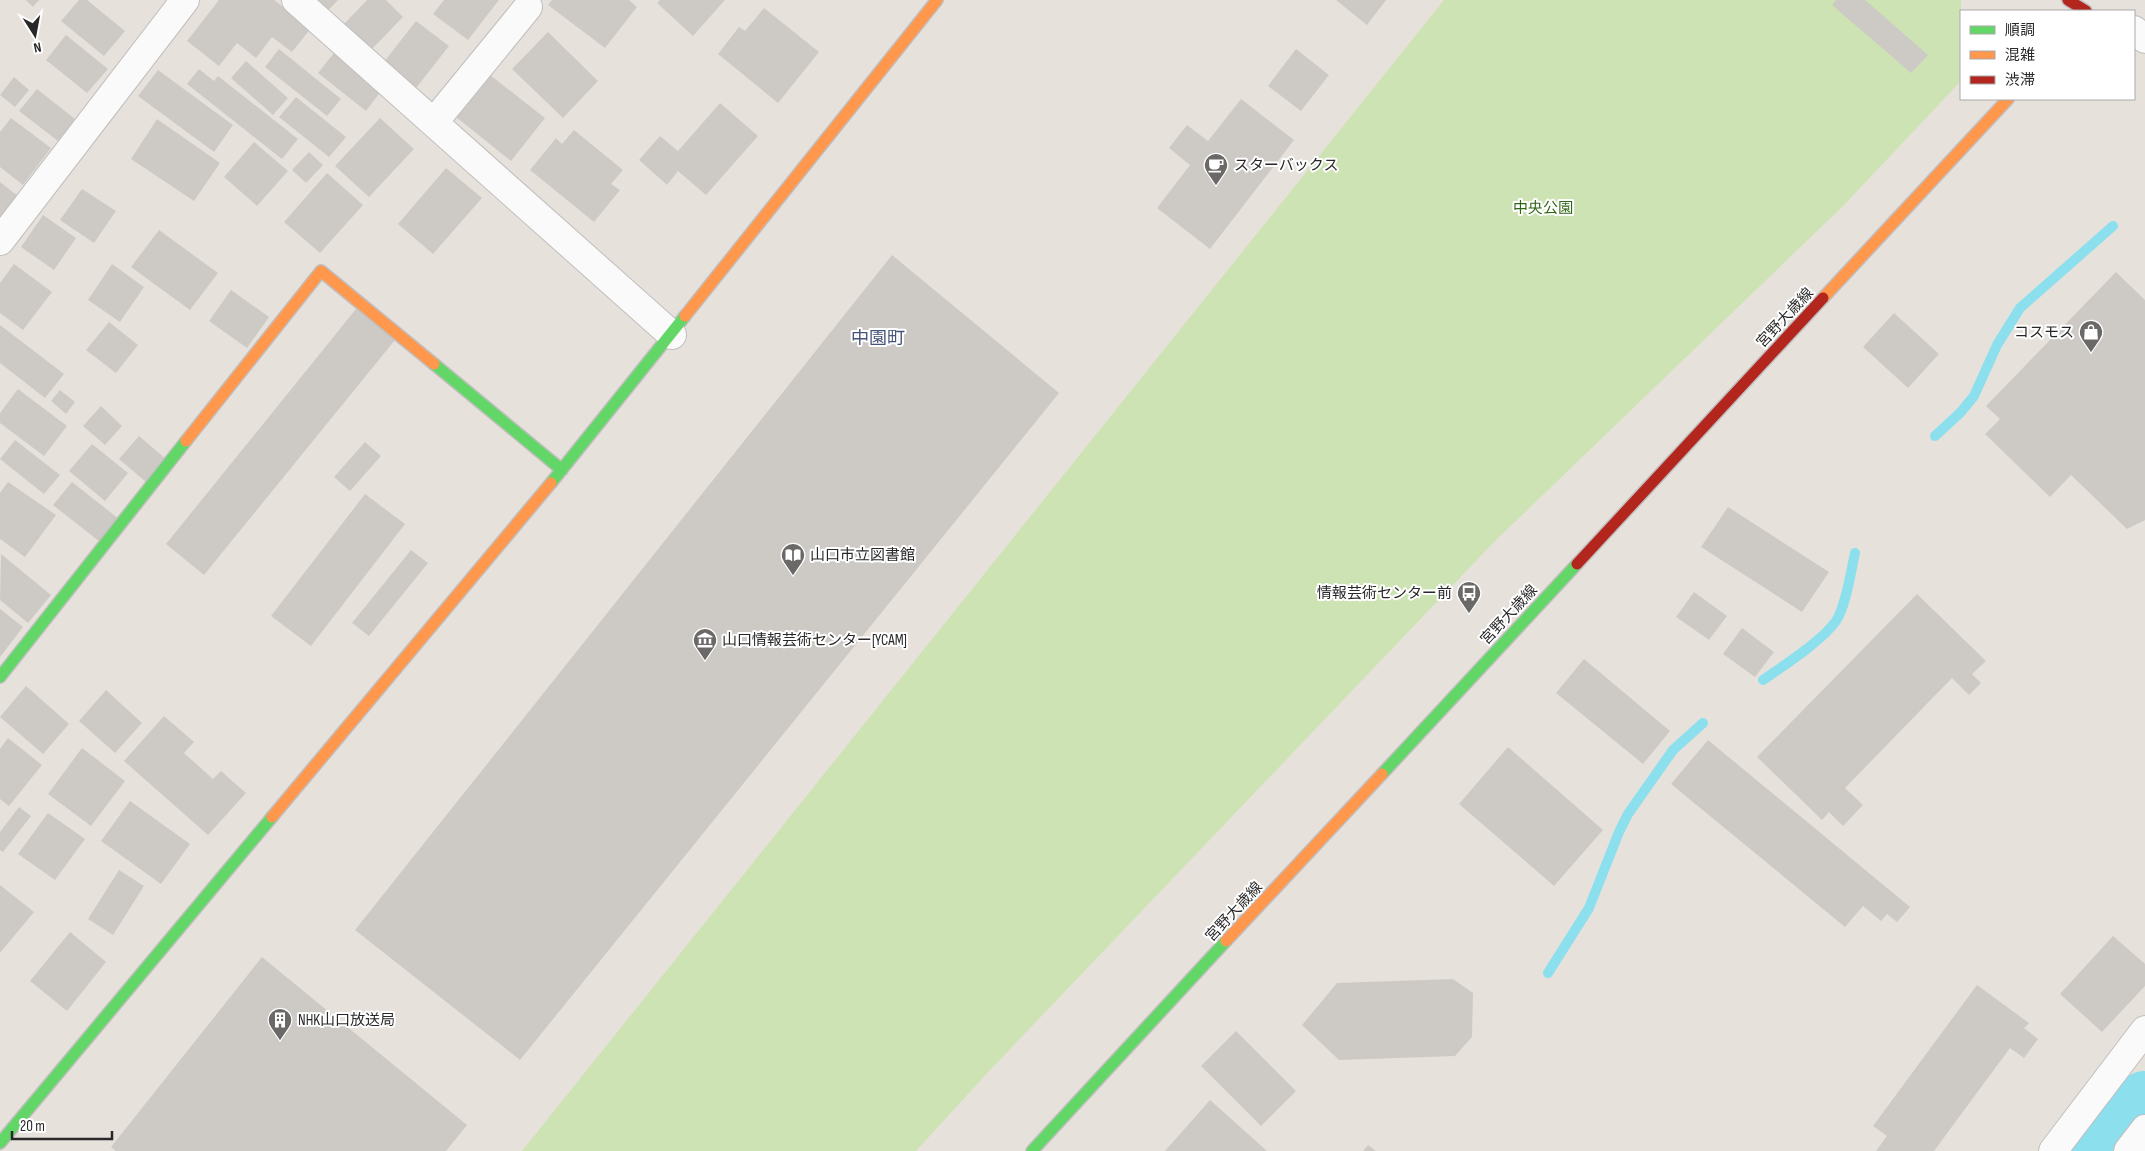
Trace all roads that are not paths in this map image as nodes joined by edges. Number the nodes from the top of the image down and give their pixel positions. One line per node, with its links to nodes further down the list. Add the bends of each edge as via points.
1 (185, 0): 9 (street)
2 (296, 0): 8 (street)
3 (937, 0): 10 (street)
4 (2068, 0): 6 (street)
5 (528, 7): 8 (street)
6 (2090, 9)
7 (2007, 100): 16 (street, 宮野大歳線)
8 (434, 122): 10 (street)
9 (0, 241)
10 (672, 334): 11 (street)
11 (562, 470): 12 (street, via 321,271); 15 (street)
12 (0, 677)
13 (2145, 1030): 17 (street)
14 (2145, 1129): 18 (street)
15 (0, 1143)
16 (1032, 1151)
17 (2053, 1151)
18 (2128, 1151)

